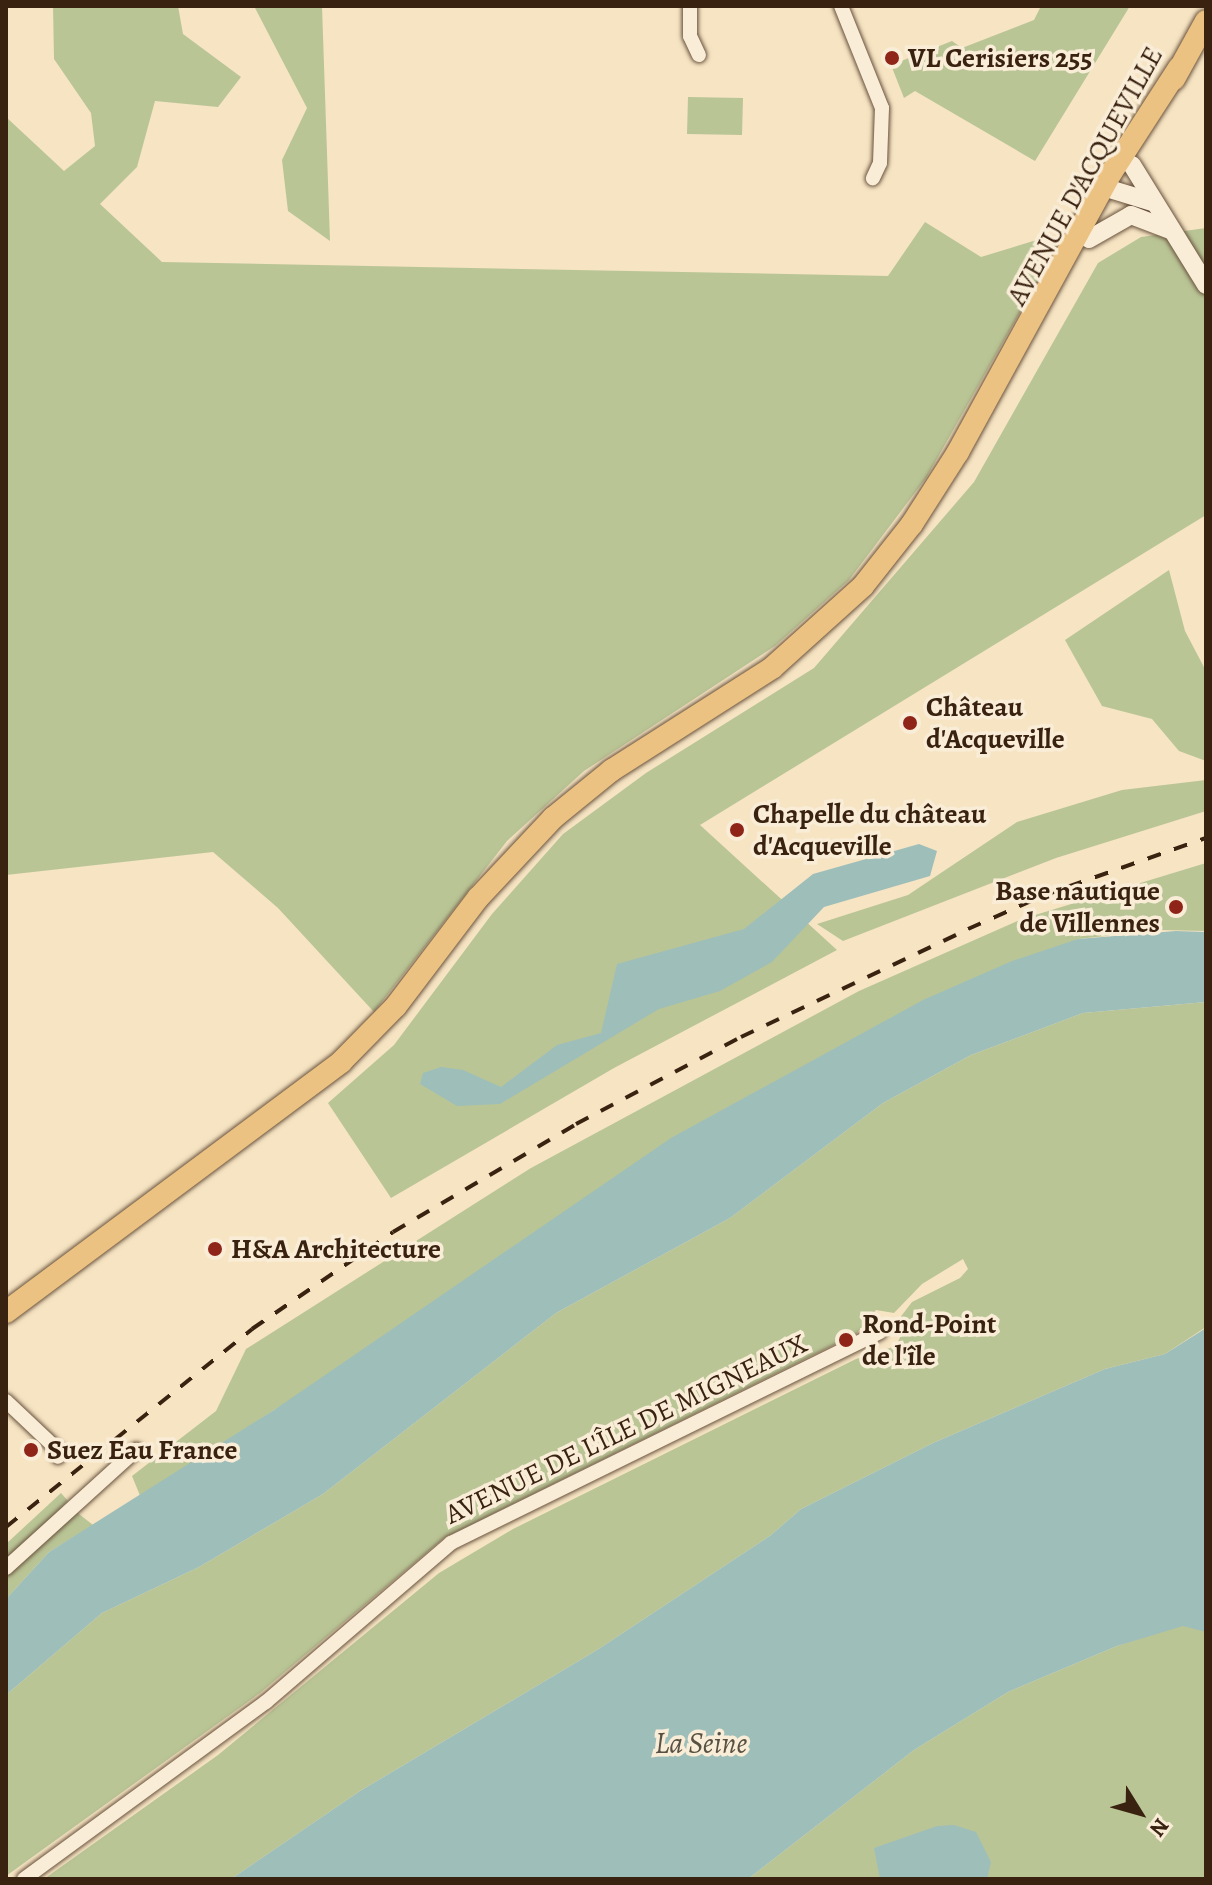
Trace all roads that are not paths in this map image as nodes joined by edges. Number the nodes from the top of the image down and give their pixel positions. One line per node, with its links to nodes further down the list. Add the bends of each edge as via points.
1 (690, 6): 4 (street, via 690,36)
2 (841, 6): 7 (street, via 882,108 880,163)
3 (1206, 21): 5 (main road, AVENUE D'ACQUEVILLE)
4 (699, 55)
5 (1179, 68): 6 (main road, AVENUE D'ACQUEVILLE); 8 (main road)
6 (1132, 165): 8 (main road, AVENUE D'ACQUEVILLE); 9 (street)
7 (873, 178)
8 (1104, 194): 9 (street); 10 (street); 12 (main road, AVENUE D'ACQUEVILLE); 14 (main road, via 1029,318)
9 (1152, 202): 11 (street)
10 (1131, 215): 11 (street); 12 (street)
11 (1168, 229): 13 (street)
12 (1089, 239): 14 (main road, AVENUE D'ACQUEVILLE)
13 (1206, 285)
14 (1013, 358): 15 (main road, via 912,524 841,608 772,668 612,770 553,818 504,867 415,984 362,1042)
15 (151, 1206): 16 (main road); 17 (main road)
16 (6, 1312)
17 (6, 1323)
18 (880, 1332): 23 (street, AVENUE DE L'ÎLE DE MIGNEAUX, via 451,1543 266,1702)
19 (6, 1401): 21 (street, via 60,1452)
20 (136, 1450): 22 (street)
21 (58, 1457)
22 (6, 1568)
23 (24, 1879)

